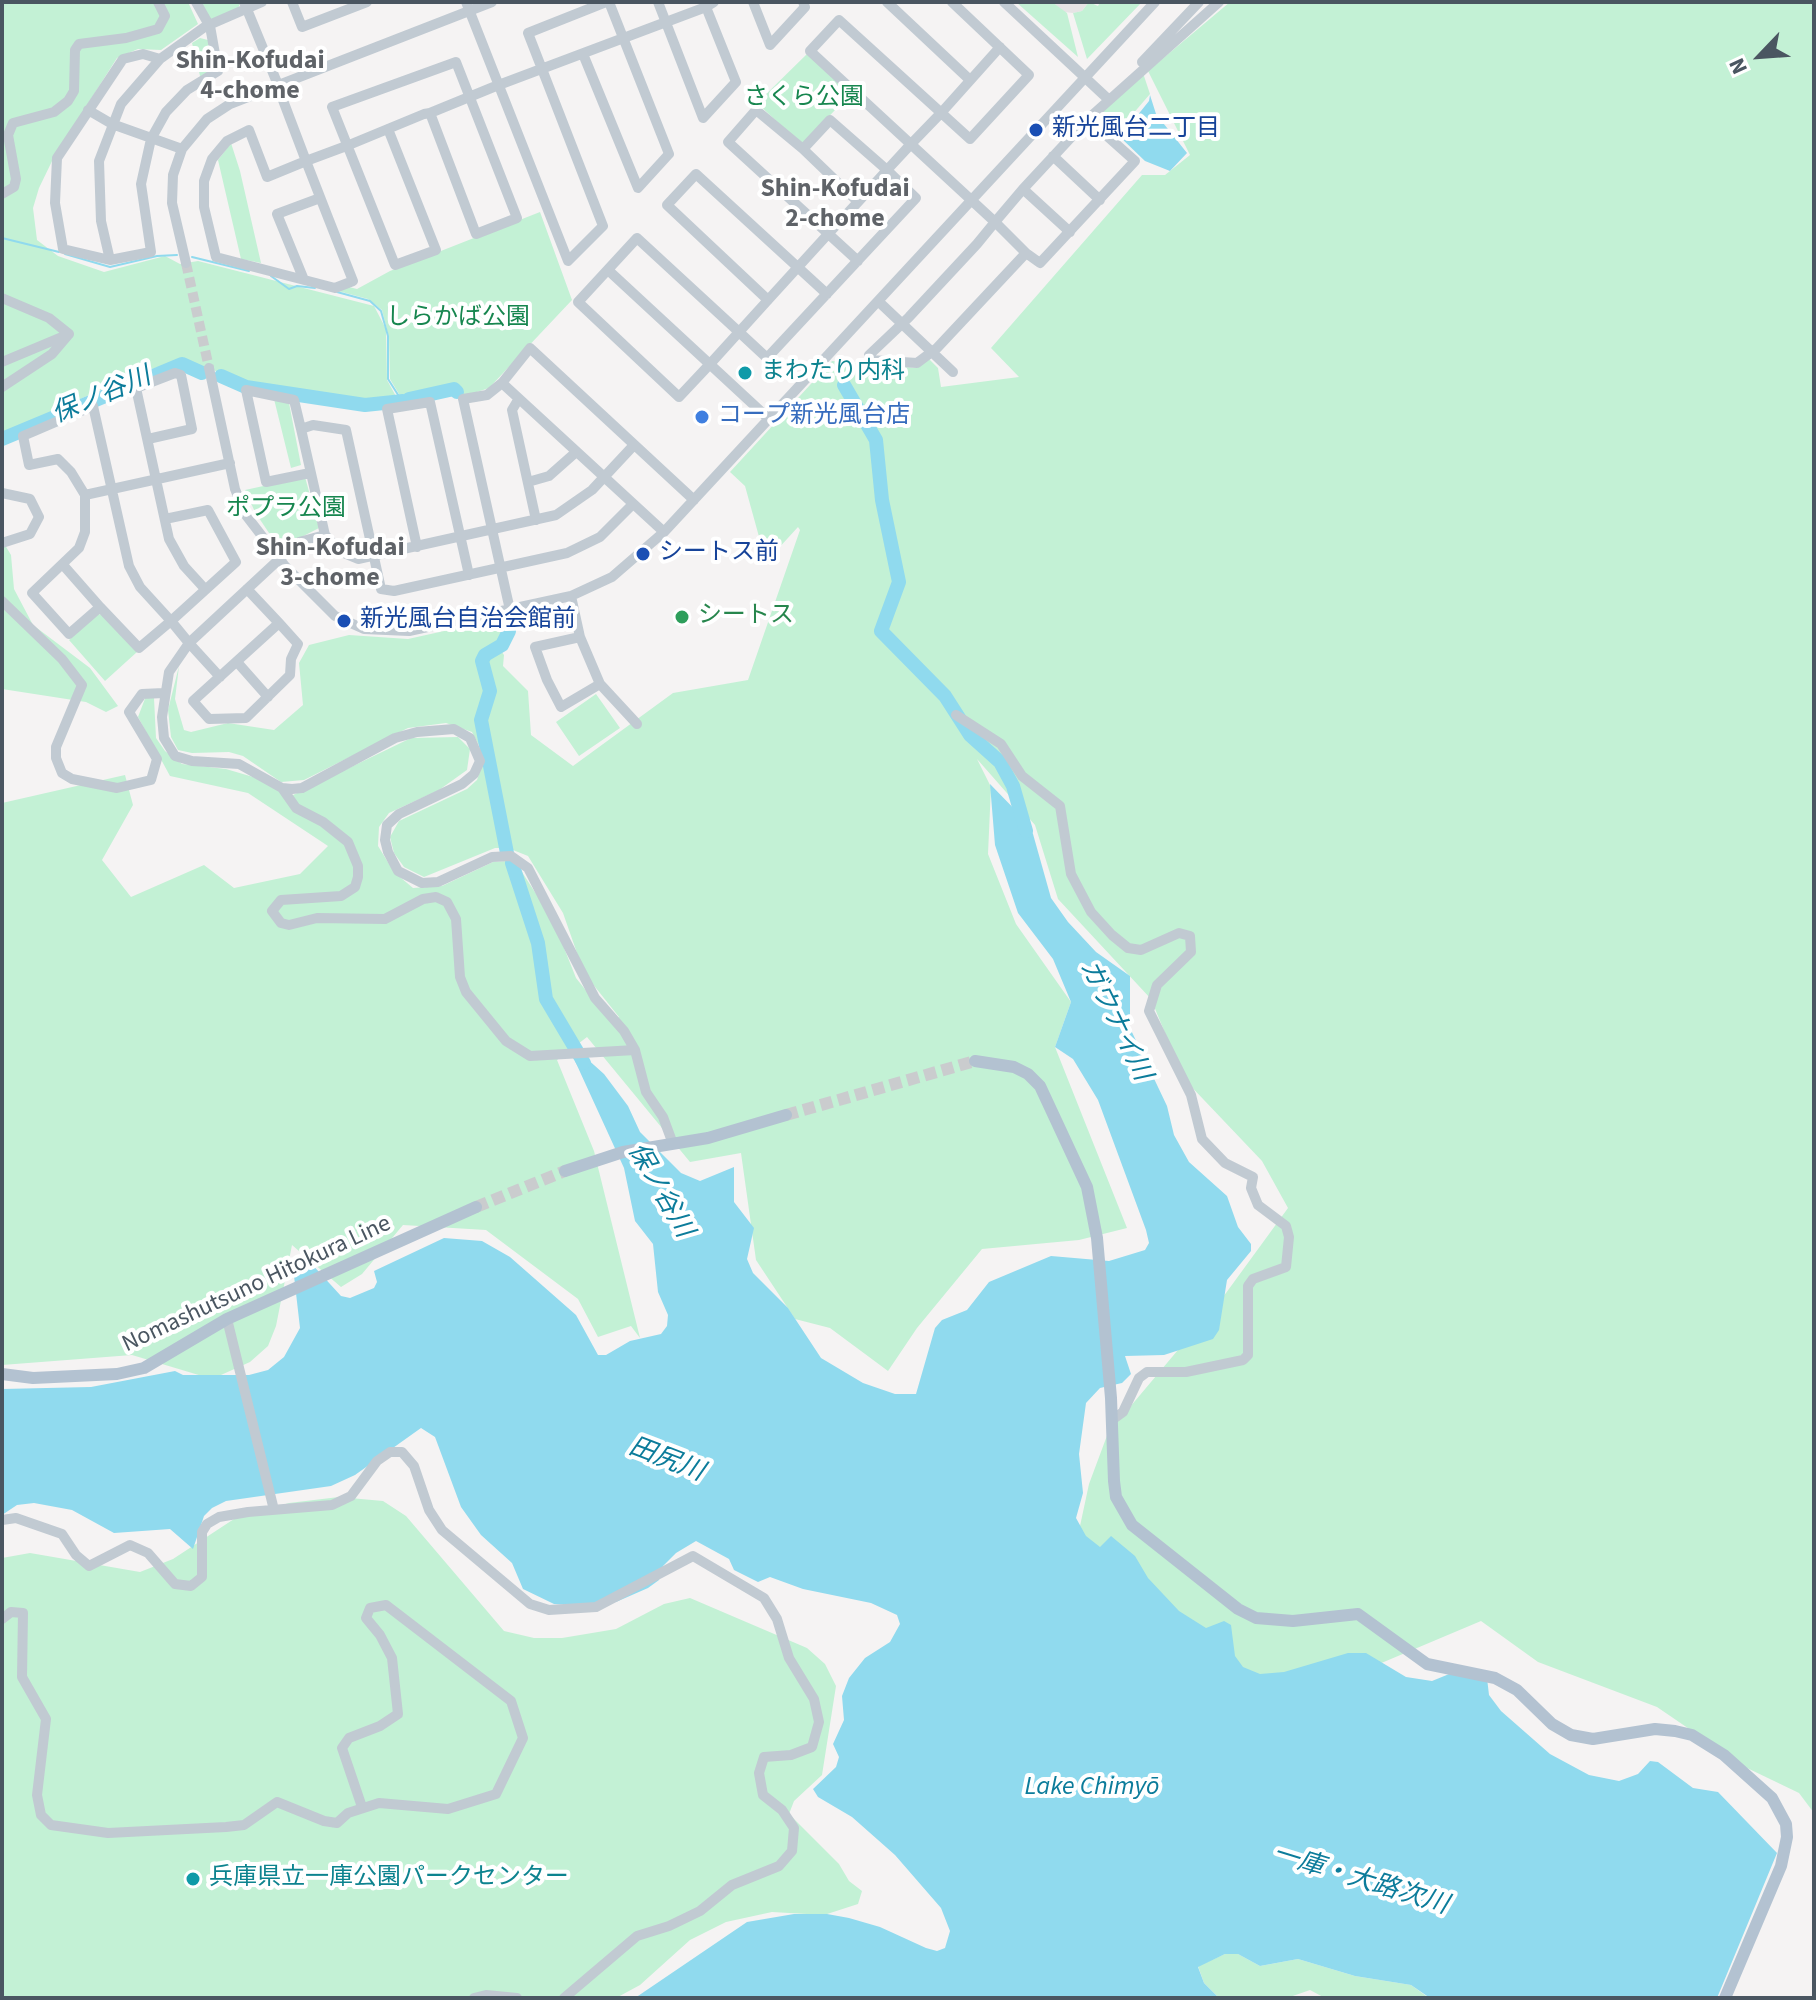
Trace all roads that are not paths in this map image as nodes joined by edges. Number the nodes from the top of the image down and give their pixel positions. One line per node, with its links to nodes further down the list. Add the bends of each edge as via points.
1 (158, 2): 49 (street, via 165,16 158,29 79,44 68,101 54,112 13,123 8,135 16,179)
2 (196, 2): 21 (street)
3 (262, 2): 18 (street)
4 (292, 2): 5 (street, via 302,27)
5 (367, 2)
6 (492, 2): 19 (street)
7 (608, 2): 22 (street); 26 (street, via 528,33)
8 (658, 2): 20 (street)
9 (753, 2): 10 (street, via 770,45 805,7)
10 (803, 2)
11 (887, 2): 29 (street)
12 (952, 2): 23 (street)
13 (1004, 2): 28 (street)
14 (1155, 2): 28 (street)
15 (1199, 2): 27 (street, via 1143,60)
16 (1219, 2): 27 (street)
17 (710, 4): 20 (street); 20 (street, via 736,82 703,118)
18 (246, 5): 21 (street); 30 (street)
19 (468, 6): 30 (street); 31 (street)
20 (666, 22): 22 (street)
21 (209, 25): 25 (street); 40 (street, via 218,71 187,90)
22 (624, 37): 24 (street); 24 (street, via 669,154 638,188)
23 (1000, 47): 29 (street); 36 (street, via 1029,75 970,139)
24 (583, 54): 26 (street)
25 (160, 59): 34 (street, via 143,54 123,59); 38 (street, via 121,104)
26 (542, 69): 31 (street); 31 (street, via 603,226 568,261)
27 (1140, 70): 33 (street)
28 (1085, 77): 33 (street); 52 (street)
29 (970, 80): 36 (street)
30 (278, 85): 43 (street, via 217,111); 46 (street)
31 (500, 86): 32 (street)
32 (471, 97): 35 (street); 35 (street, via 517,218 476,234); 42 (street, via 456,62 332,107)
33 (1108, 99): 37 (street)
34 (88, 110): 38 (street); 58 (street, via 57,158 55,203 63,249)
35 (430, 113): 39 (street)
36 (941, 113): 41 (street); 41 (street, via 839,20 810,51)
37 (1088, 119): 45 (street); 51 (street, via 1135,161)
38 (112, 124): 40 (street); 58 (street, via 99,161 101,221)
39 (388, 129): 42 (street); 42 (street, via 436,250 395,265)
40 (151, 139): 43 (street); 58 (street, via 141,184 151,252)
41 (911, 144): 47 (street); 52 (street)
42 (349, 145): 46 (street)
43 (182, 149): 60 (street, via 173,175 172,203)
44 (803, 149): 47 (street, via 830,120); 53 (street); 56 (street, via 756,110 728,142)
45 (1053, 156): 48 (street); 51 (street)
46 (306, 161): 50 (street); 63 (street, via 267,177 249,130 219,149 203,191 216,257)
47 (887, 170): 53 (street); 59 (street, via 916,198)
48 (1023, 189): 54 (street); 55 (street)
49 (2, 194)
50 (320, 198): 63 (street, via 277,214); 63 (street, via 353,281 335,288)
51 (1100, 200): 55 (street)
52 (971, 201): 54 (street); 67 (street)
53 (858, 202): 56 (street)
54 (995, 222): 57 (street); 68 (street)
55 (1070, 232): 57 (street, via 1040,263)
56 (829, 233): 59 (street); 61 (street)
57 (1026, 253): 71 (street)
58 (110, 260)
59 (858, 261): 64 (street)
60 (186, 263)
61 (798, 267): 64 (street); 66 (street); 66 (street, via 696,174 667,205)
62 (608, 270): 69 (street, via 637,238); 73 (street); 73 (street, via 578,302 679,397)
63 (304, 280)
64 (827, 294): 69 (street, via 767,358)
65 (2, 298): 70 (street, via 49,318)
66 (768, 300): 69 (street)
67 (878, 301): 68 (street); 79 (street)
68 (901, 324): 71 (street); 71 (street, via 869,355 870,360 917,363)
69 (739, 332): 73 (street)
70 (69, 334): 72 (street); 77 (street, via 52,354)
71 (931, 350): 75 (street)
72 (2, 362)
73 (710, 364): 79 (street)
74 (209, 368): 84 (street)
75 (953, 372)
76 (502, 383): 78 (street); 82 (street, via 530,348); 96 (street, via 487,395 463,399)
77 (2, 387)
78 (518, 400): 83 (street); 88 (street, via 512,410)
79 (769, 419): 92 (street)
80 (301, 429): 85 (street); 85 (street, via 294,400 246,390 266,482); 102 (street, via 313,425 346,430)
81 (148, 439): 81 (street, via 136,388 181,375 192,429); 87 (street)
82 (634, 445): 86 (street); 92 (street)
83 (575, 453): 86 (street); 88 (street, via 549,476)
84 (230, 463): 87 (street); 103 (street, via 245,514)
85 (310, 473): 98 (street)
86 (604, 477): 93 (street); 95 (street, via 572,506)
87 (156, 479): 89 (street); 94 (street)
88 (528, 482): 95 (street)
89 (112, 489): 91 (street); 91 (street, via 93,406 23,436 29,465 58,459); 113 (street, via 129,566 140,587)
90 (2, 493): 100 (street, via 30,499 39,517 30,534)
91 (85, 495): 104 (street, via 85,532)
92 (694, 500): 97 (street)
93 (633, 504): 97 (street); 105 (street, via 600,537 567,553)
94 (165, 519): 107 (street, via 177,555); 107 (street, via 208,510 236,562)
95 (536, 520): 96 (street)
96 (493, 530): 99 (street); 105 (street)
97 (664, 532): 109 (street, via 612,577)
98 (325, 535): 102 (street, via 349,556); 103 (street, via 299,542)
99 (461, 537): 101 (street); 101 (street, via 430,402 387,409); 106 (street)
100 (2, 543)
101 (417, 547): 102 (street)
102 (374, 556): 106 (street, via 381,589 394,591)
103 (279, 559): 108 (street); 112 (street, via 327,610 364,629 409,631)
104 (64, 566): 111 (street); 111 (street, via 32,593 69,634)
105 (501, 568): 106 (street); 112 (street)
106 (469, 575)
107 (205, 589): 113 (street)
108 (247, 589): 114 (street); 116 (street)
109 (571, 596): 112 (street); 115 (street)
110 (2, 601): 120 (street, via 82,685 56,747 62,773 72,779 117,788 151,780 157,759 129,712 142,694)
111 (100, 607): 113 (street, via 139,648)
112 (510, 610)
113 (171, 621): 116 (street)
114 (279, 623): 117 (street); 121 (street, via 298,644 290,675)
115 (580, 637): 119 (street); 119 (street, via 535,647 547,680 561,707)
116 (189, 643): 118 (street); 120 (street, via 176,658)
117 (237, 662): 118 (street); 121 (street)
118 (220, 677): 121 (street, via 193,701 209,719 246,718)
119 (600, 684): 123 (street)
120 (164, 693): 124 (street, via 164,738 175,756 239,764)
121 (268, 697)
122 (956, 715): 133 (street, via 1001,744 1022,776 1060,806 1071,874 1091,912 1112,935 1128,948 1141,950 1179,933 1190,936 1191,952 1157,985 1149,1011 1191,1095 1202,1139 1225,1163 1253,1177 1258,1205 1286,1226 1289,1237 1286,1267 1253,1279 1248,1286 1248,1355 1186,1372 1147,1372 1123,1412)
123 (637, 724)
124 (282, 788): 125 (street, via 296,808 348,842 358,877 355,887 341,896 281,900 273,906 275,918 289,925 317,918 370,921 436,897 447,902 456,919 466,992 506,1041 530,1056); 125 (street, via 302,788 395,738 417,732 454,729 470,738 480,761 474,774 387,825 385,840 398,871 422,883 438,882 492,857 511,856 528,868 595,998)
125 (635, 1050): 128 (street, via 646,1092 663,1117)
126 (975, 1061): 133 (main road, via 1014,1067 1040,1086 1087,1187 1097,1238)
127 (786, 1115): 128 (main road)
128 (667, 1144): 129 (main road)
129 (565, 1171)
130 (476, 1207): 131 (main road, Nomashutsuno Hitokura Line)
131 (227, 1319): 132 (main road, Nomashutsuno Hitokura Line, via 144,1368 33,1378); 134 (street)
132 (2, 1374)
133 (1112, 1420): 141 (main road, via 1114,1481 1123,1512 1145,1538 1238,1609 1276,1621 1358,1614 1427,1664 1495,1678 1517,1690 1571,1735 1593,1739 1655,1729 1692,1735 1724,1755 1772,1798 1786,1824 1786,1850)
134 (274, 1510): 135 (street, via 219,1517 207,1524 202,1532 202,1577 191,1586 175,1584 148,1553 130,1545 89,1566 62,1534 16,1518); 140 (street, via 332,1505 351,1496 377,1461 390,1452 402,1452 414,1466 442,1530 530,1604 549,1610 596,1607 693,1556 764,1598 777,1619 789,1658 814,1699 819,1722 812,1747 764,1757 759,1773 763,1795 794,1828 792,1851 779,1866 732,1885 700,1911 637,1936)
135 (2, 1520)
136 (2, 1619): 137 (street, via 11,1612 23,1613 22,1677 46,1719 37,1795 41,1815 51,1825 108,1833 226,1827 244,1825 277,1802 337,1823)
137 (362, 1807): 137 (street, via 342,1748 349,1738 398,1714 392,1658 366,1618 370,1608 386,1605 511,1701 523,1738 496,1794 448,1809 379,1803)
138 (474, 1998): 139 (street)
139 (517, 1998)
140 (564, 1998)
141 (1725, 1998)

